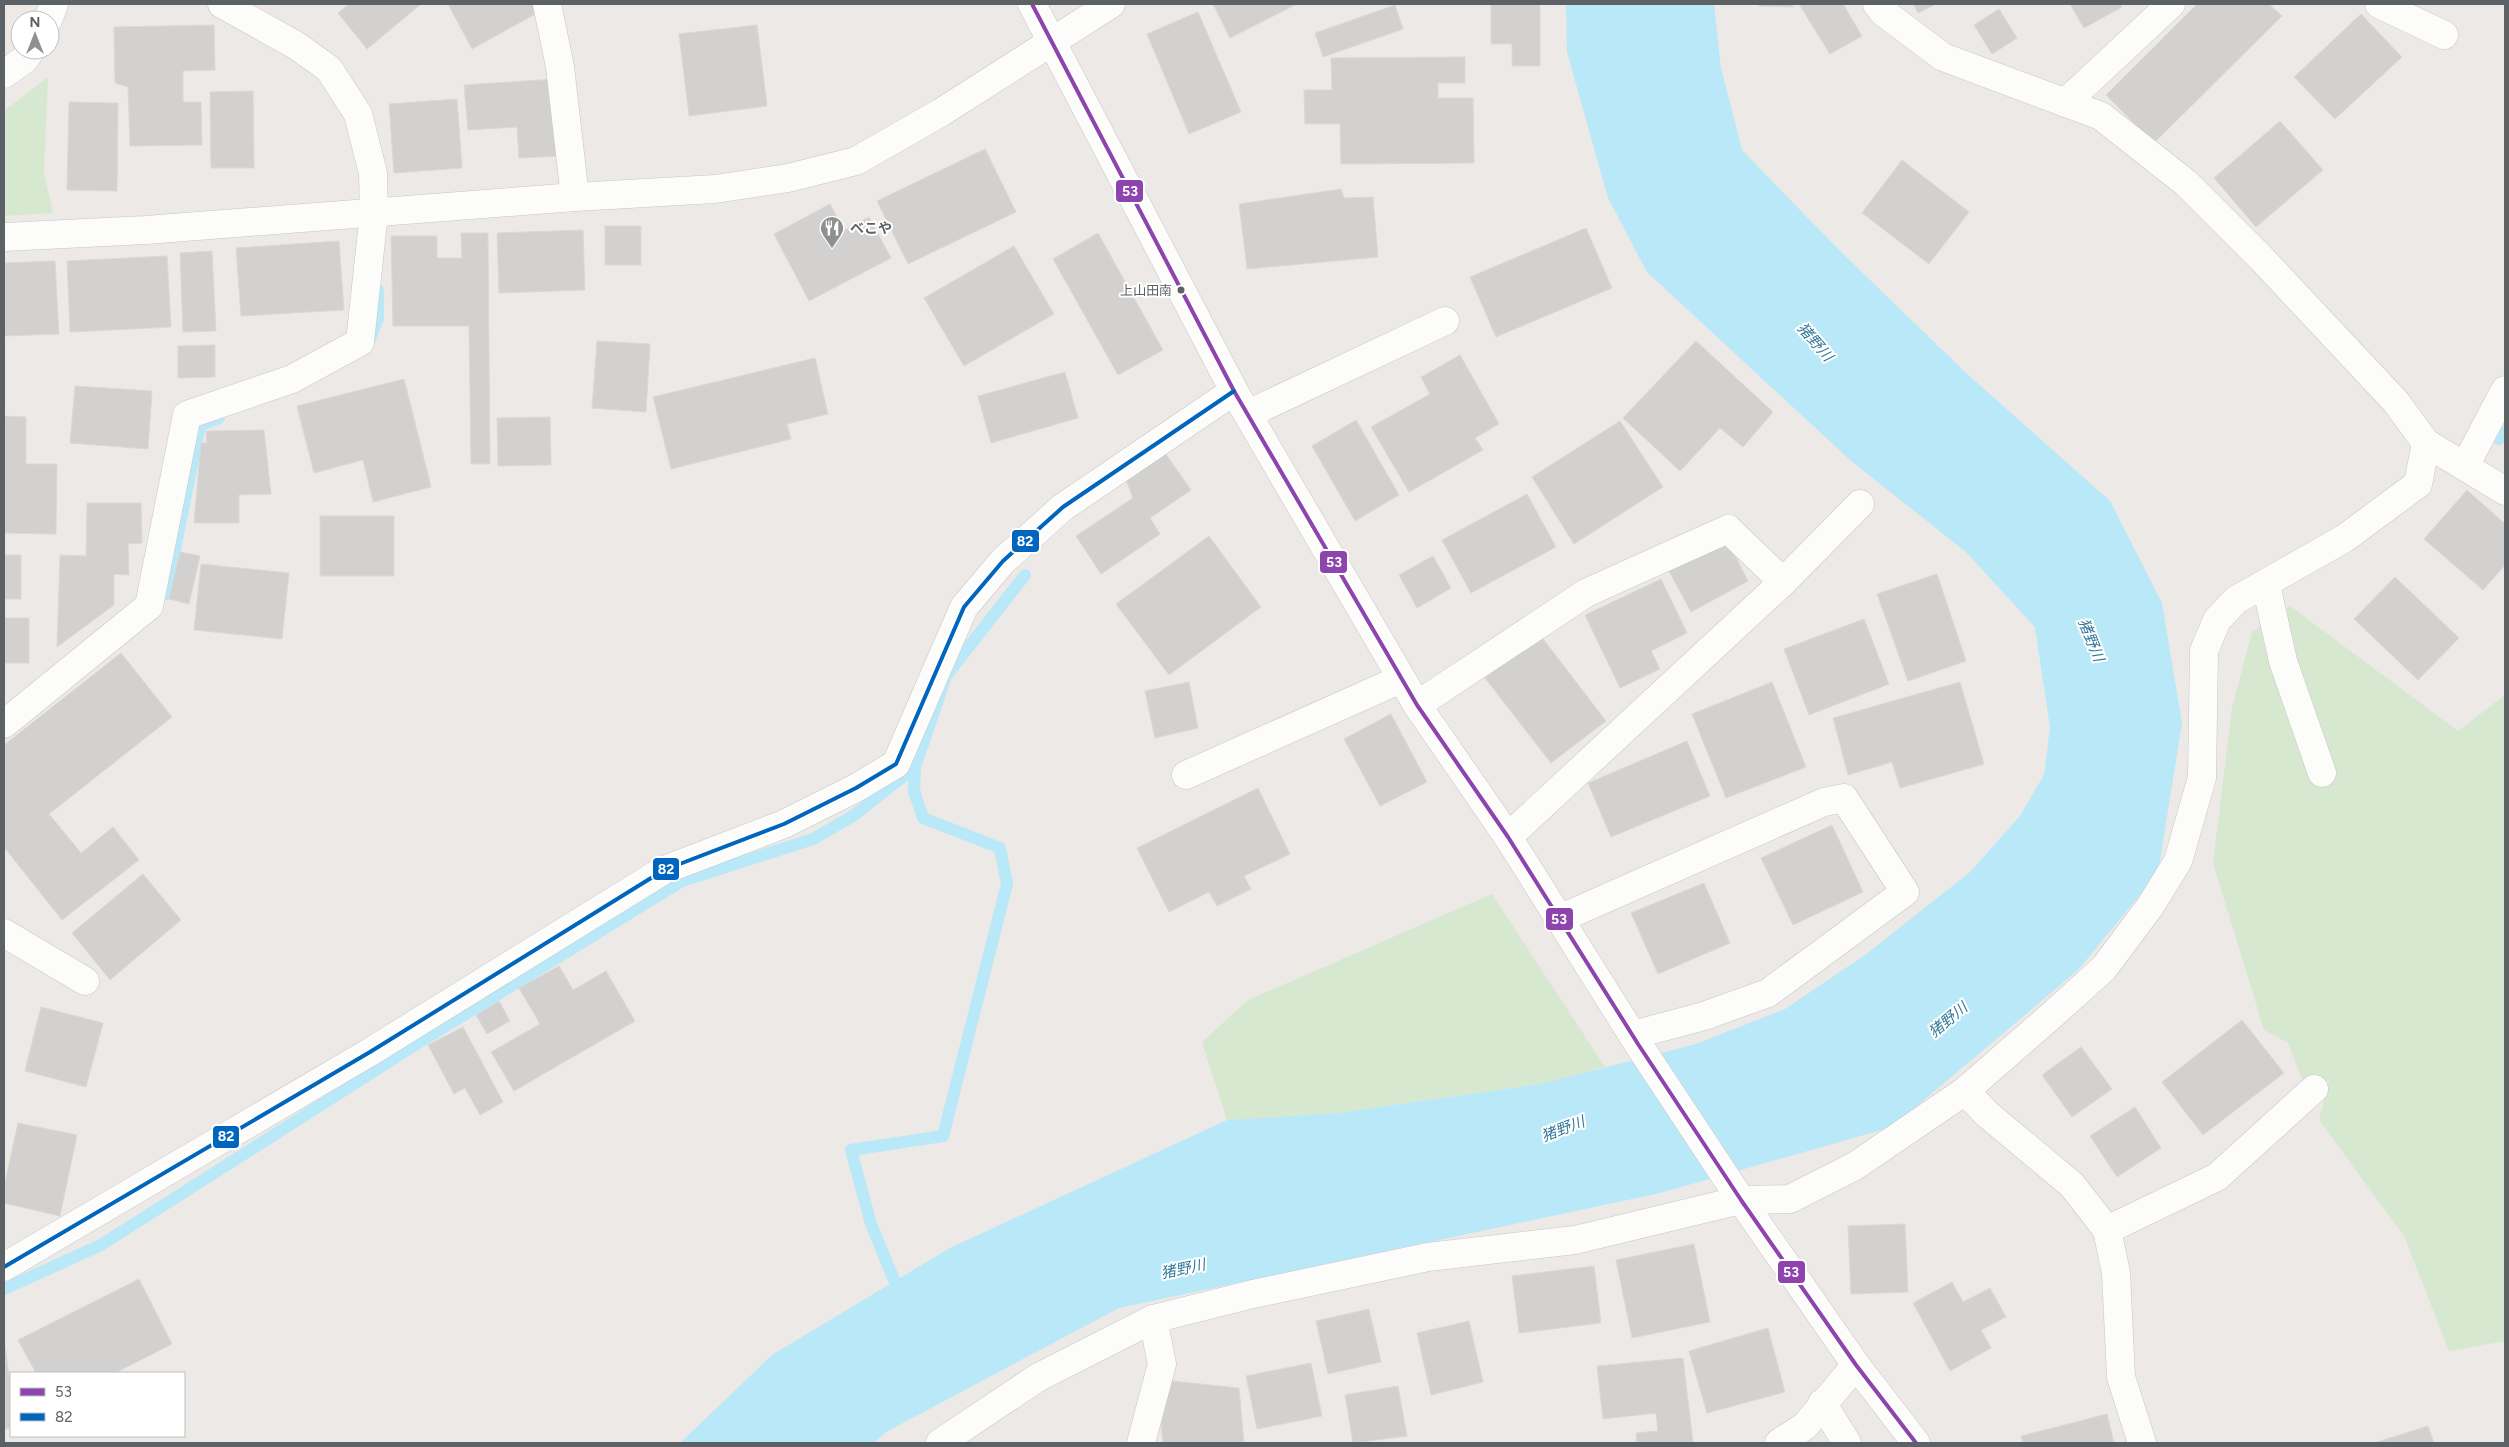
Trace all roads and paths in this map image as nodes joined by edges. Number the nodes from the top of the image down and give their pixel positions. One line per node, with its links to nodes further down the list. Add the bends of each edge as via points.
1 (222, 4): 14 (street, via 297,46 329,69 358,114 373,173)
2 (547, 4): 13 (street, via 560,67)
3 (1032, 4): 9 (street)
4 (1111, 4): 9 (street)
5 (1877, 4): 12 (street, via 1943,57)
6 (2171, 4): 12 (street)
7 (2379, 4): 8 (street)
8 (2444, 35)
9 (1050, 42): 13 (street, via 940,113 856,161 788,178 715,189); 18 (street)
10 (24, 60): 11 (street)
11 (4, 74)
12 (2065, 103): 19 (street, via 2101,116 2186,183 2396,402)
13 (575, 197): 14 (street)
14 (374, 213): 15 (street); 27 (street, via 360,342 292,379 188,415 149,606)
15 (4, 237)
16 (1445, 321): 18 (street)
17 (2505, 390): 20 (street)
18 (1241, 403): 25 (street); 39 (street, via 1063,507 1004,561 964,607 896,764 784,824 664,870 370,1052)
19 (2426, 443): 20 (street); 24 (street, via 2418,484 2345,538)
20 (2465, 466): 21 (street)
21 (2505, 491)
22 (1860, 504): 23 (street)
23 (1783, 582): 26 (street, via 1728,528 1586,594); 30 (street)
24 (2266, 585): 28 (street, via 2283,661); 36 (street, via 2236,600 2217,620 2204,650 2202,778 2178,860 2151,904 2104,968)
25 (1401, 679): 26 (street); 29 (street)
26 (1417, 705): 30 (street)
27 (4, 724)
28 (2322, 773)
29 (1186, 775)
30 (1508, 837): 31 (street)
31 (1559, 919): 34 (street); 34 (street, via 1824,802 1844,798 1905,892 1768,993)
32 (4, 933): 33 (street)
33 (86, 981)
34 (1636, 1040): 37 (street)
35 (2314, 1089): 38 (street, via 2217,1177)
36 (1965, 1091): 37 (street, via 1855,1166 1790,1199); 38 (street, via 1987,1114 2072,1185)
37 (1741, 1200): 40 (street, via 1575,1240 1428,1257); 41 (street)
38 (2107, 1230): 48 (street, via 2116,1273 2121,1377)
39 (4, 1267)
40 (1153, 1319): 43 (street, via 1037,1378); 44 (street, via 1162,1364)
41 (1856, 1365): 42 (street); 47 (street)
42 (1822, 1403): 45 (street, via 1805,1426); 46 (street)
43 (940, 1443)
44 (1141, 1443)
45 (1779, 1443)
46 (1847, 1443)
47 (1916, 1443)
48 (2142, 1443)

